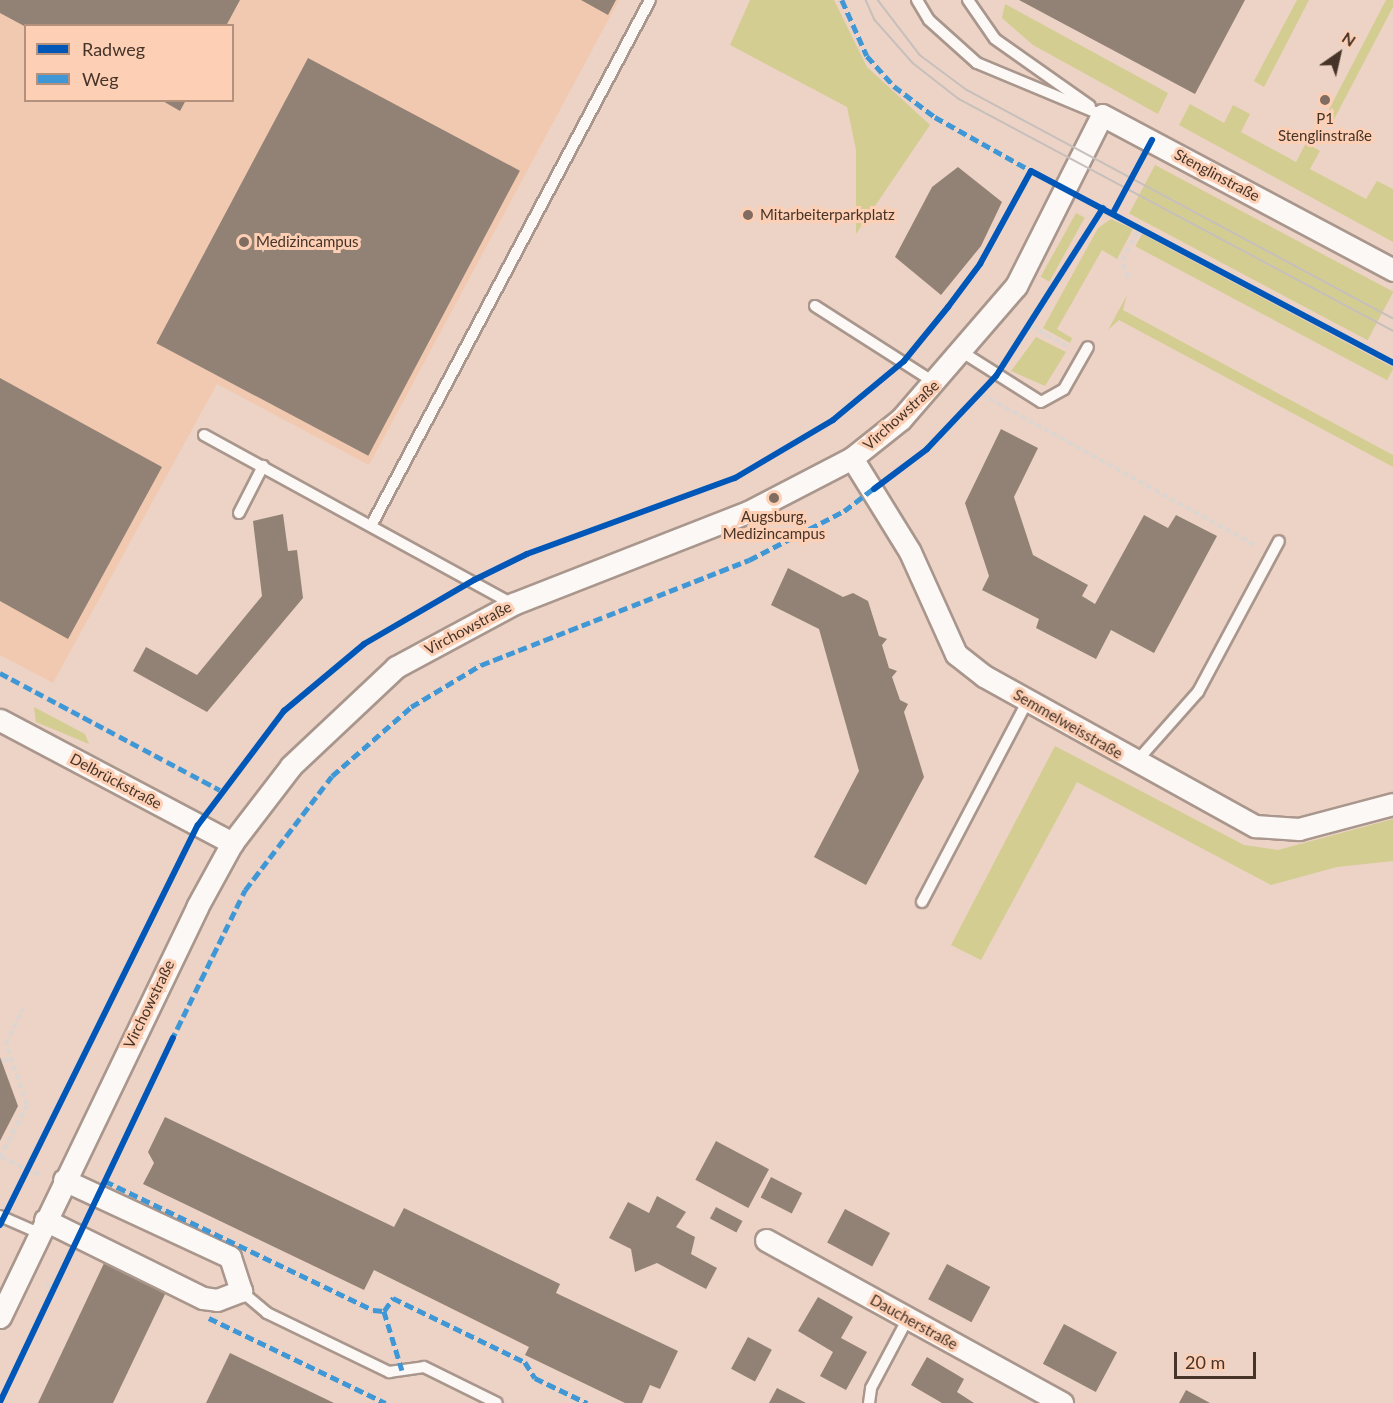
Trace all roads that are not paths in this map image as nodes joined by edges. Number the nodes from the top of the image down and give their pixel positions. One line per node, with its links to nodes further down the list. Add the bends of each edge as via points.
1 (651, 0): 14 (lane)
2 (917, 0): 4 (lane, via 929,20 977,63)
3 (968, 0): 4 (lane, Stenglinstraße, via 995,39)
4 (1102, 115): 5 (street, Stenglinstraße); 8 (street, Virchowstraße, via 1016,286)
5 (1393, 270)
6 (815, 306): 9 (lane)
7 (1086, 351): 8 (lane, via 1064,389 1041,402)
8 (962, 352): 9 (street, Virchowstraße)
9 (937, 384): 11 (street, Virchowstraße)
10 (204, 435): 12 (lane)
11 (852, 458): 16 (street, Virchowstraße, via 748,512); 17 (street, Semmelweisstraße, via 910,552 956,654)
12 (263, 466): 13 (lane); 14 (lane)
13 (239, 513)
14 (372, 524): 16 (lane)
15 (1279, 542): 19 (lane, via 1198,692)
16 (513, 604): 21 (street, Virchowstraße, via 396,667 291,766)
17 (1028, 700): 19 (street, Semmelweisstraße); 22 (lane)
18 (0, 720): 21 (street, Delbrückstraße)
19 (1136, 762): 20 (street, Semmelweisstraße, via 1255,826 1281,831)
20 (1393, 804)
21 (232, 843): 23 (street, Virchowstraße)
22 (922, 902)
23 (63, 1183): 25 (street, Virchowstraße); 27 (street, via 230,1257)
24 (0, 1216): 25 (lane)
25 (42, 1226): 27 (street, via 203,1298 218,1300); 28 (street, Virchowstraße)
26 (766, 1240): 29 (street, Daucherstraße)
27 (241, 1291): 30 (lane, via 267,1312 389,1372 424,1367)
28 (0, 1317)
29 (908, 1318): 31 (lane, via 871,1388); 32 (street, Daucherstraße)
30 (497, 1403)
31 (869, 1403)
32 (1062, 1403)

